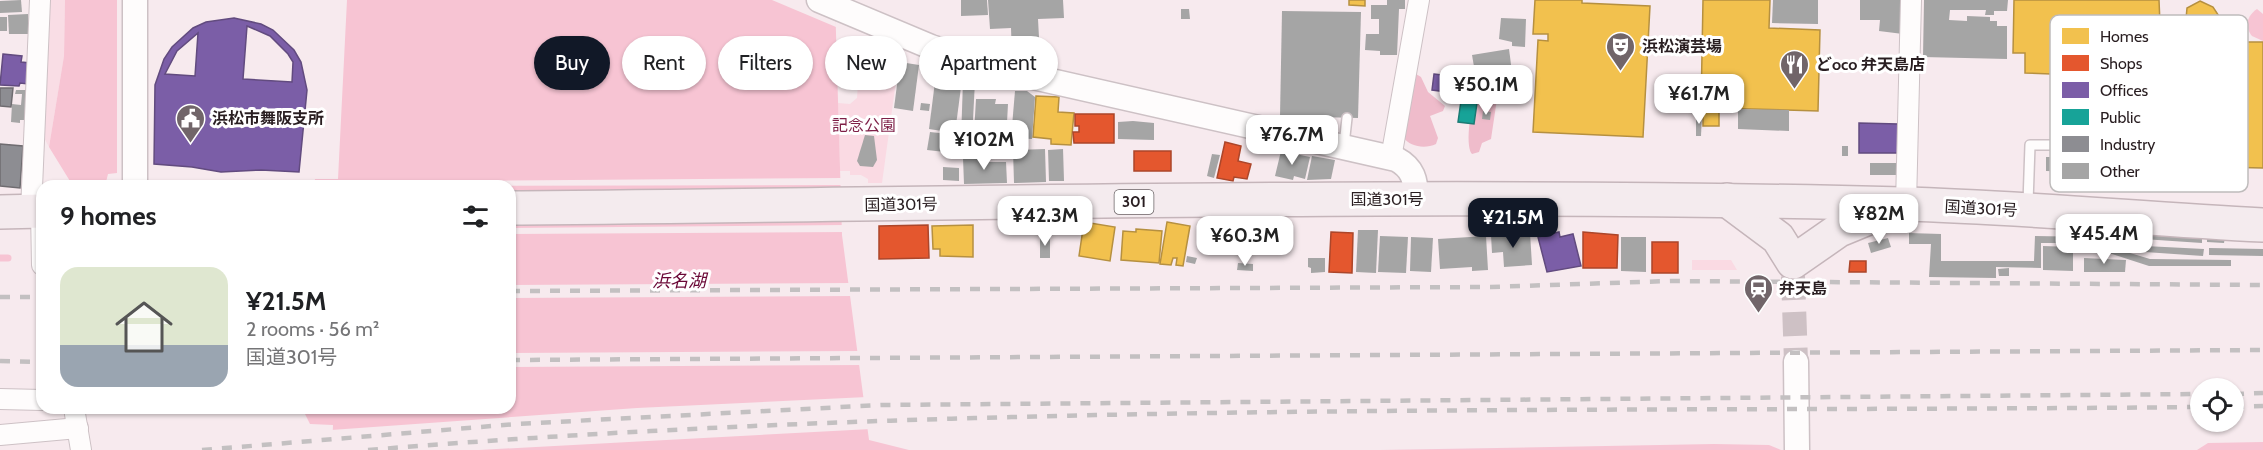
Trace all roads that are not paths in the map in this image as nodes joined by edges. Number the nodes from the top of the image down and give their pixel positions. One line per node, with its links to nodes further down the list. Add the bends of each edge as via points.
1 (40, 0): 15 (street)
2 (135, 0): 10 (street)
3 (1419, 0): 9 (street)
4 (1911, 0): 13 (street)
5 (841, 7): 8 (street, via 931,47 1002,70)
6 (1347, 118): 8 (lane)
7 (2050, 145): 16 (lane, via 2030,145)
8 (1343, 147): 9 (street)
9 (1391, 158): 11 (street, via 1409,169 1416,184)
10 (135, 180)
11 (1416, 199): 12 (highway, 国道301号 / 301); 14 (highway, 国道301号 / 301)
12 (1727, 200): 13 (highway, 国道301号 / 301); 13 (highway, via 1778,238 1793,269 1839,230)
13 (1906, 204): 16 (highway, 国道301号 / 301)
14 (516, 208)
15 (28, 211): 18 (street)
16 (2028, 211): 17 (highway, 国道301号 / 301)
17 (2263, 225)
18 (36, 242)
19 (1796, 362): 25 (street)
20 (0, 399): 21 (street)
21 (36, 400)
22 (75, 414): 23 (street)
23 (78, 428): 24 (street); 26 (street)
24 (0, 435)
25 (1797, 448)
26 (81, 450)

